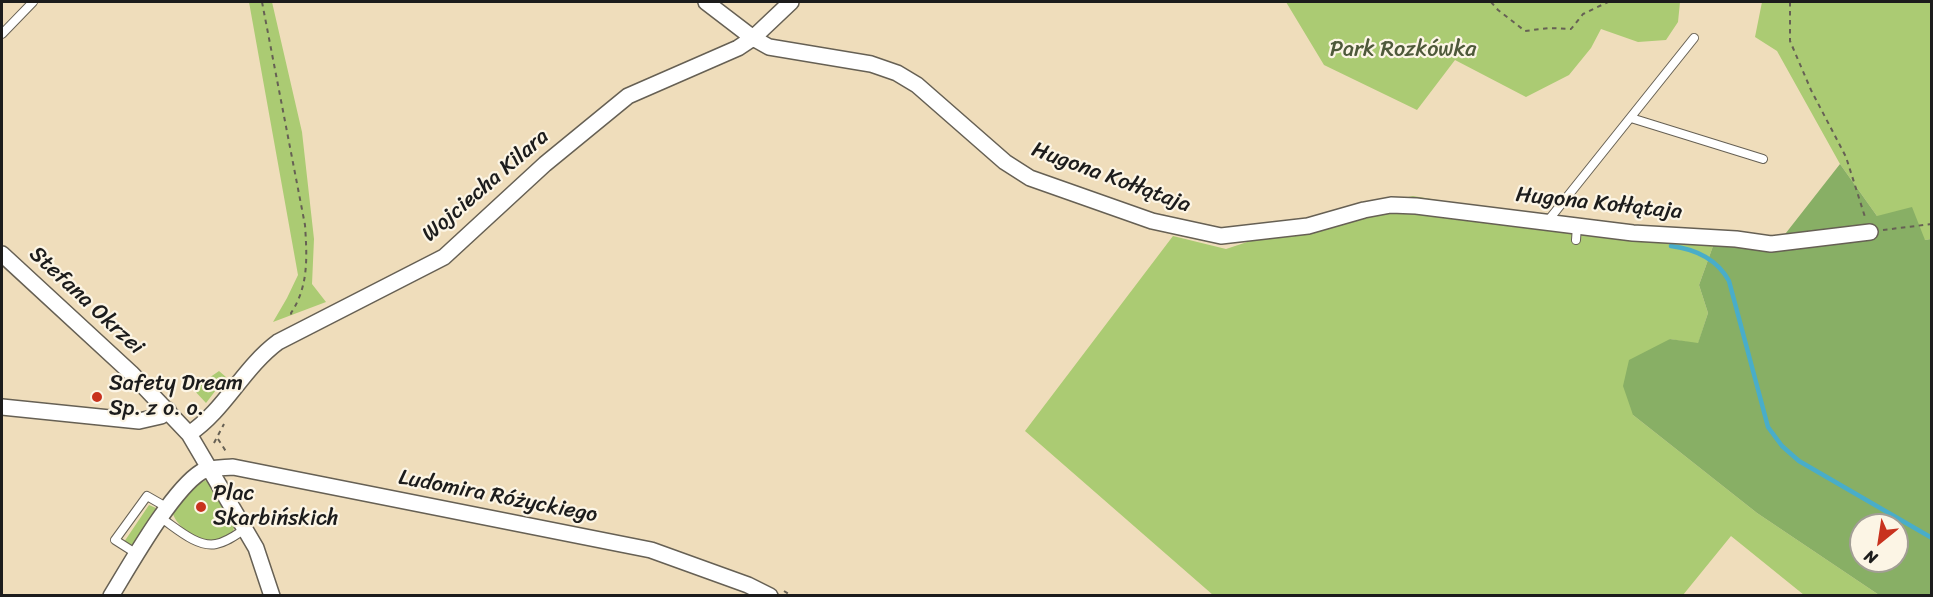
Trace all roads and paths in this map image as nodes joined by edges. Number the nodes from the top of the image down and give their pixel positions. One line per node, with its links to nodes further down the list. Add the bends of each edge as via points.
1 (33, 2): 8 (lane)
2 (262, 2): 17 (path, via 305,225 304,283 291,313)
3 (706, 2): 9 (street, Hugona Kołłątaja)
4 (791, 2): 9 (street, Wojciecha Kilara)
5 (1491, 2): 6 (path, via 1525,31 1571,29 1583,14)
6 (1608, 2)
7 (1790, 2): 15 (path, via 1790,41 1846,157)
8 (2, 34)
9 (753, 38): 13 (street, Hugona Kołłątaja, via 769,47 871,64 897,73 1030,178 1180,229 1221,236 1282,231 1391,205); 17 (street, Wojciecha Kilara, via 628,96 545,164 444,257)
10 (1694, 38): 11 (lane)
11 (1631, 117): 12 (lane); 13 (lane)
12 (1763, 159)
13 (1547, 222): 15 (street, Hugona Kołłątaja, via 1577,233 1633,233 1771,244)
14 (1932, 224): 15 (path)
15 (1870, 232)
16 (2, 254): 19 (street, Stefana Okrzei)
17 (296, 332): 21 (street, Wojciecha Kilara, via 266,351 206,422)
18 (2, 407): 19 (street, via 139,421)
19 (168, 410): 21 (street, Stefana Okrzei)
20 (224, 424): 22 (path)
21 (189, 434): 23 (street, Stefana Okrzei)
22 (214, 443)
23 (211, 469): 24 (street, via 193,478); 25 (street, Stefana Okrzei); 29 (street, Ludomira Różyckiego, via 233,467 651,550)
24 (164, 513): 25 (lane, via 203,544 226,541); 26 (street); 26 (lane, via 147,496 115,540)
25 (245, 529): 28 (street, Stefana Okrzei, via 256,548)
26 (137, 554): 27 (street)
27 (111, 596)
28 (272, 596)
29 (770, 596)

